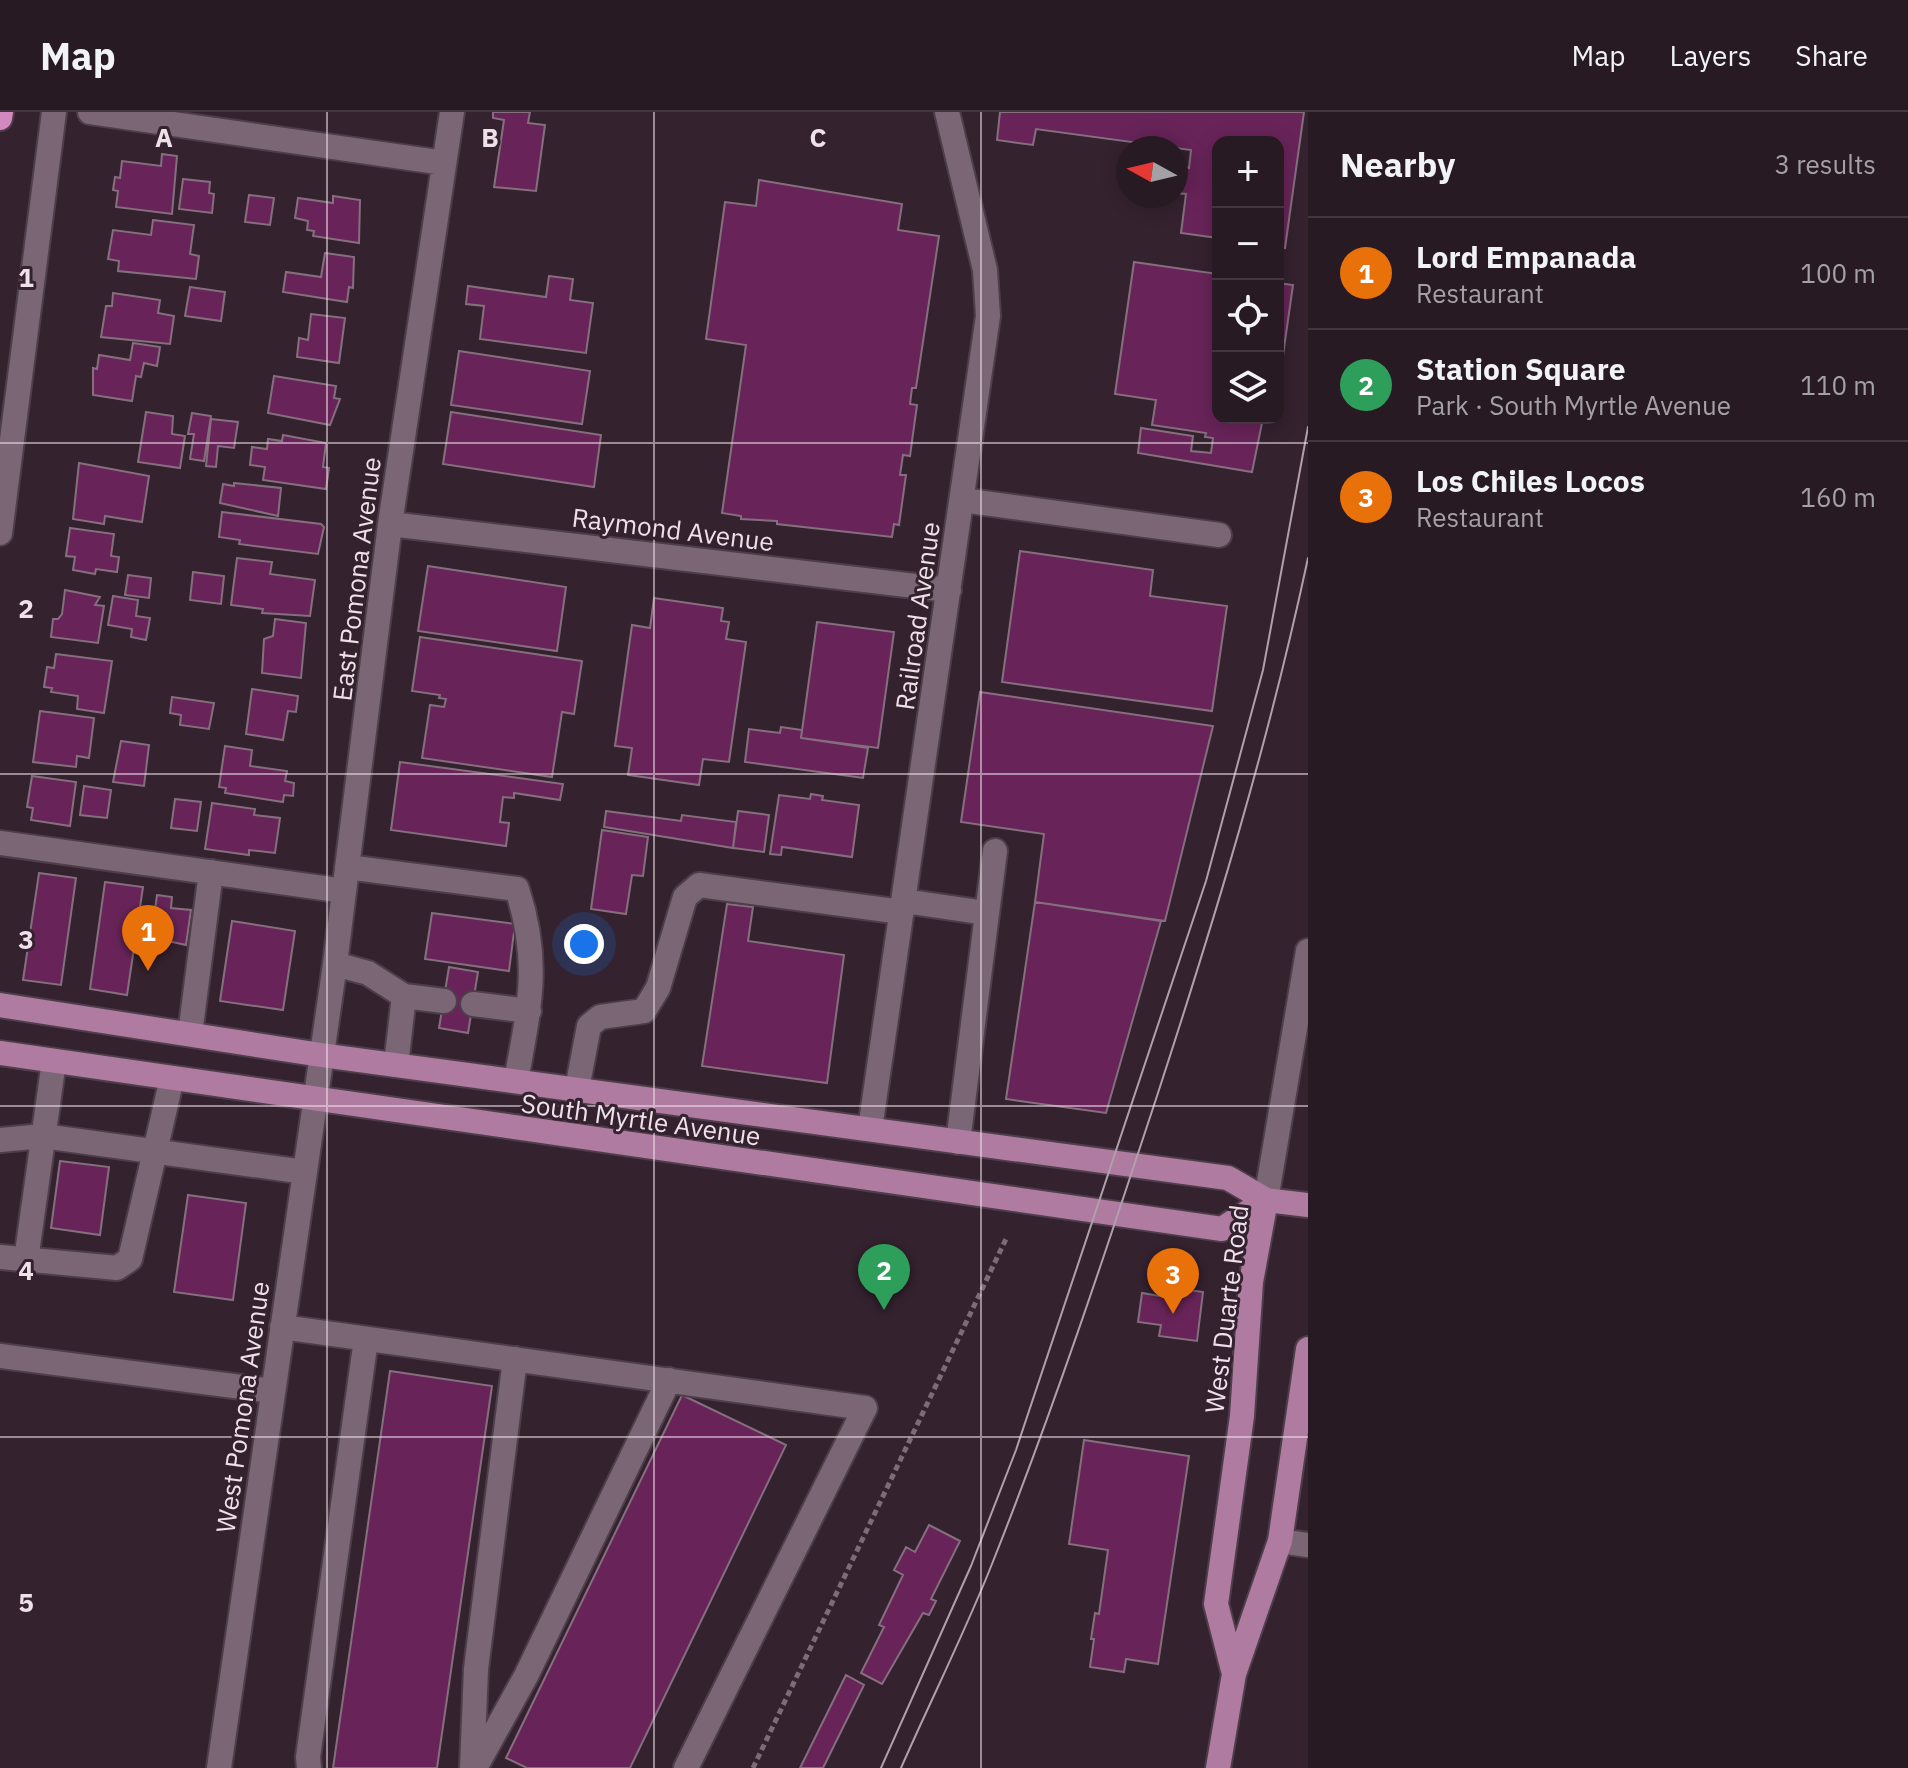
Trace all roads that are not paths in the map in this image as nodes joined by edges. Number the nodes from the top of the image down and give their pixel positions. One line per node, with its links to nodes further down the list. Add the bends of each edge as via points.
1 (1, 112): 6 (highway)
2 (54, 112): 10 (street)
3 (90, 112): 7 (street)
4 (452, 112): 7 (street, East Pomona Avenue)
5 (947, 112): 8 (street, Railroad Avenue, via 985,270 988,316)
6 (0, 118)
7 (444, 163): 9 (street, East Pomona Avenue)
8 (962, 500): 11 (street); 12 (street, Railroad Avenue)
9 (390, 524): 12 (street, Raymond Avenue); 16 (street, East Pomona Avenue)
10 (0, 533)
11 (1219, 535)
12 (949, 590): 17 (street, Railroad Avenue)
13 (0, 843): 15 (street)
14 (995, 851): 18 (street)
15 (211, 872): 16 (street); 26 (street)
16 (346, 879): 20 (street, East Pomona Avenue); 25 (street, via 517,889 529,925)
17 (903, 906): 18 (street); 33 (street, via 699,885 685,897 658,988 644,1011 600,1017 589,1026); 35 (street, Railroad Avenue)
18 (986, 913): 38 (street)
19 (1308, 951): 41 (street, West Duarte Road)
20 (335, 964): 21 (street, via 368,973); 28 (street, East Pomona Avenue)
21 (404, 996): 22 (street); 30 (street)
22 (444, 1001)
23 (473, 1004): 25 (street)
24 (0, 1005): 26 (main road, South Myrtle Avenue)
25 (529, 1011): 32 (street)
26 (190, 1034): 28 (main road, South Myrtle Avenue)
27 (0, 1053): 29 (main road, South Myrtle Avenue)
28 (321, 1055): 30 (main road, South Myrtle Avenue); 34 (street, West Pomona Avenue)
29 (54, 1061): 31 (main road, South Myrtle Avenue); 36 (street)
30 (396, 1065): 32 (main road, South Myrtle Avenue)
31 (172, 1078): 34 (main road, South Myrtle Avenue); 39 (street)
32 (516, 1081): 33 (main road, South Myrtle Avenue)
33 (577, 1089): 35 (main road, South Myrtle Avenue)
34 (313, 1099): 40 (street, West Pomona Avenue); 41 (main road, South Myrtle Avenue, via 1222,1229)
35 (870, 1129): 38 (main road, South Myrtle Avenue)
36 (43, 1136): 37 (street); 39 (street); 44 (street)
37 (0, 1140)
38 (958, 1142): 41 (main road, South Myrtle Avenue, via 1228,1178)
39 (155, 1150): 40 (street); 44 (street, via 130,1259 117,1268)
40 (305, 1172): 45 (street, West Pomona Avenue)
41 (1266, 1200): 42 (main road, South Myrtle Avenue); 54 (main road, West Duarte Road, via 1251,1282 1242,1416 1216,1604)
42 (1308, 1205)
43 (0, 1257): 44 (street)
44 (26, 1260)
45 (282, 1327): 46 (street); 51 (street, West Pomona Avenue)
46 (366, 1339): 49 (street); 56 (street)
47 (1308, 1349): 52 (main road, West Duarte Road)
48 (0, 1356): 51 (street)
49 (515, 1359): 50 (street); 57 (street, via 476,1669)
50 (669, 1380): 57 (street, via 533,1662); 58 (street, via 865,1408)
51 (273, 1391): 55 (street, West Pomona Avenue)
52 (1280, 1541): 53 (street); 54 (main road, West Duarte Road)
53 (1308, 1545)
54 (1234, 1674): 59 (main road, West Duarte Road)
55 (219, 1768)
56 (309, 1768)
57 (474, 1768)
58 (686, 1768)
59 (1218, 1768)

